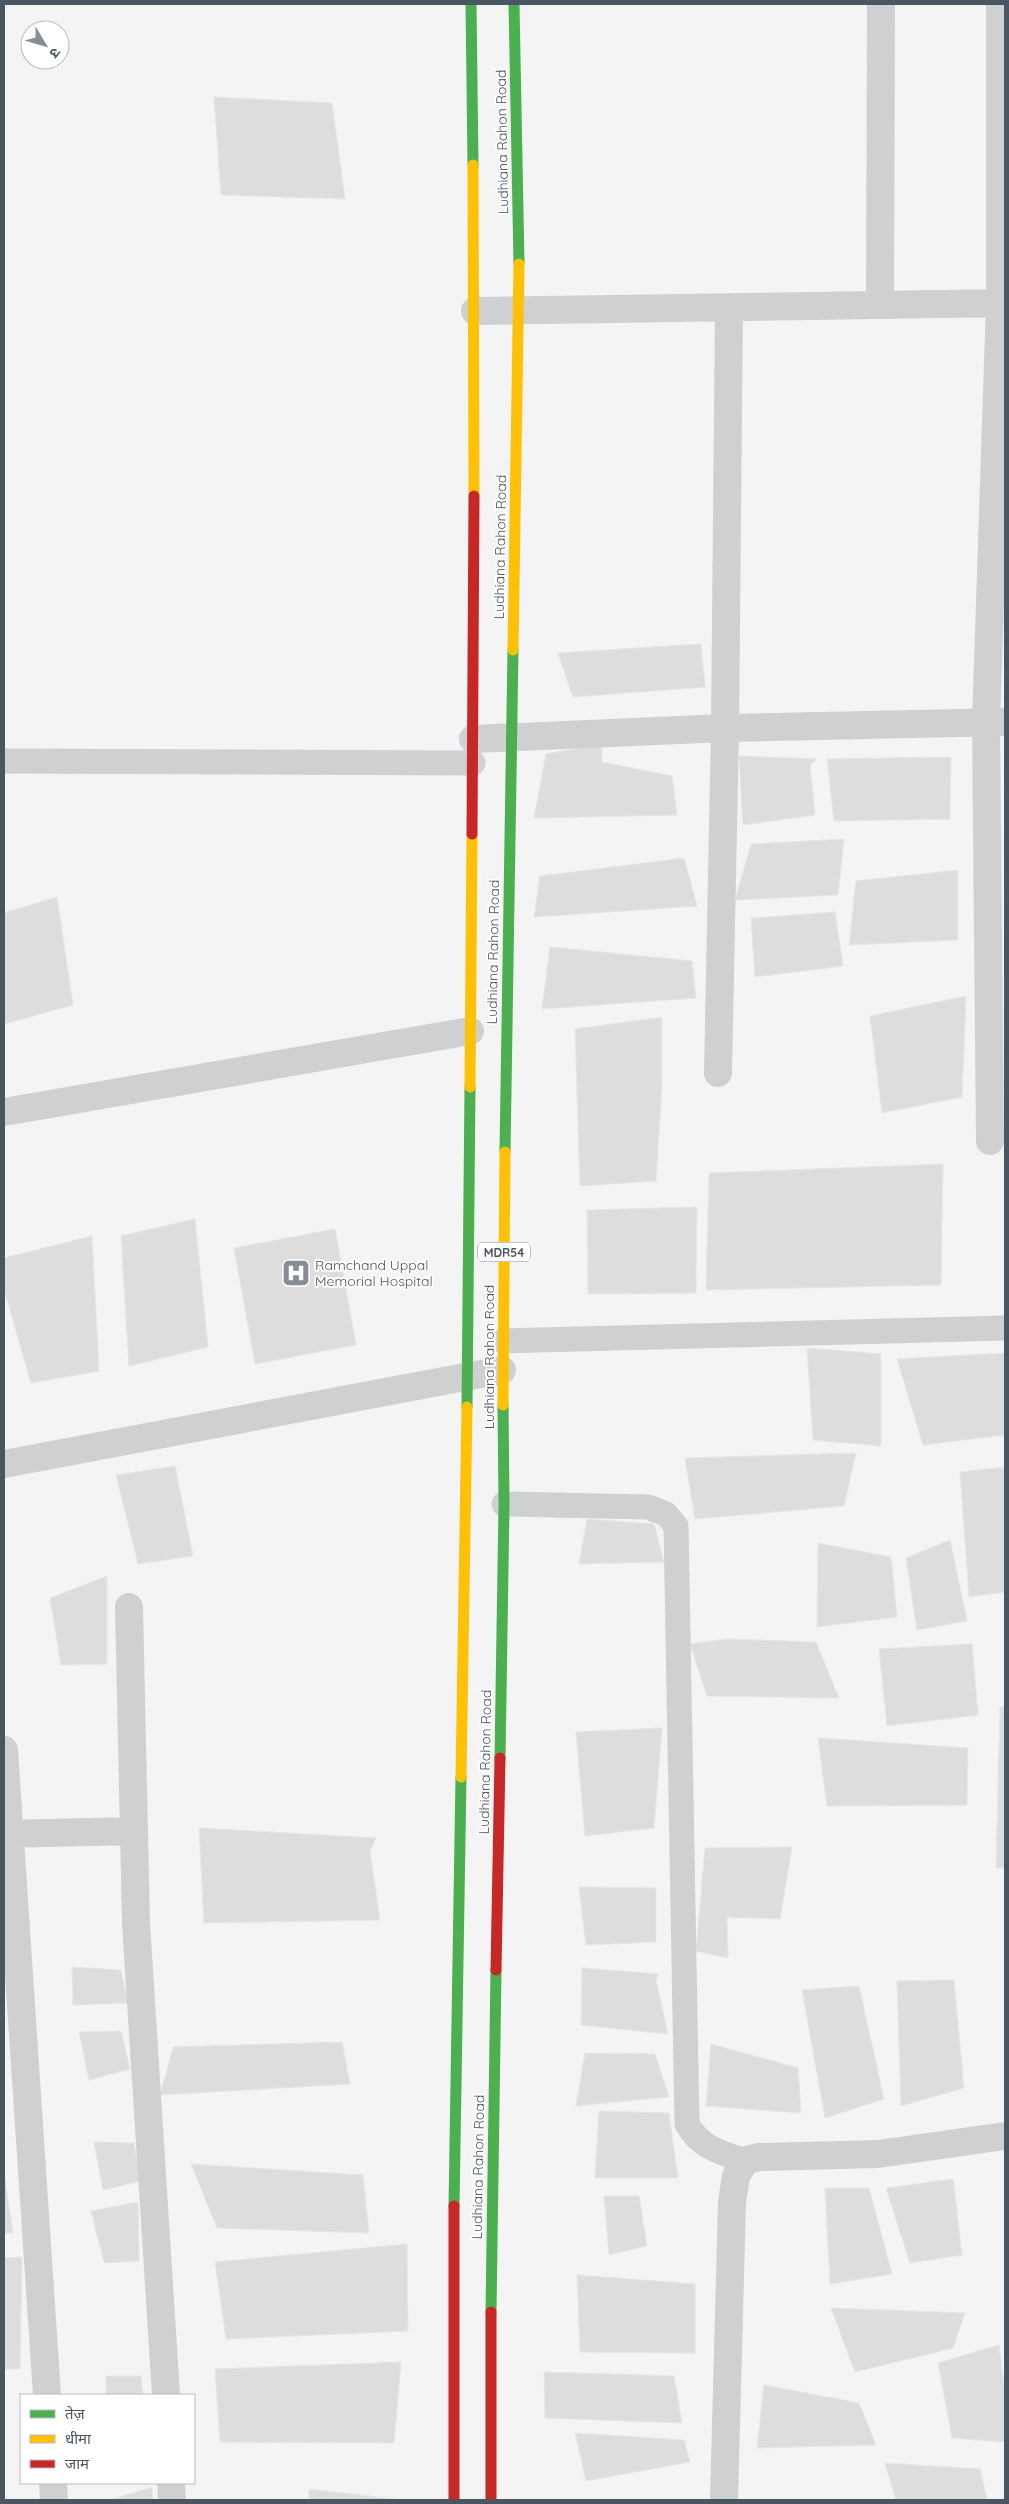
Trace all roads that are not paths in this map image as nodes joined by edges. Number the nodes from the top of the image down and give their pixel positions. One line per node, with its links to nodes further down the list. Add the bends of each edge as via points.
1 (471, 4): 9 (main road, Ludhiana Rahon Road / MDR54)
2 (514, 4): 10 (main road, Ludhiana Rahon Road / MDR54)
3 (881, 4): 7 (street)
4 (1000, 4): 5 (street)
5 (1003, 43): 6 (street)
6 (1003, 303): 7 (street); 11 (street)
7 (880, 305): 8 (street)
8 (729, 308): 10 (street); 12 (street)
9 (475, 311): 10 (street); 14 (main road, Ludhiana Rahon Road / MDR54)
10 (520, 311): 13 (main road, Ludhiana Rahon Road / MDR54)
11 (996, 722): 12 (street); 19 (street)
12 (725, 728): 13 (street); 17 (street)
13 (511, 738): 14 (street); 21 (main road, Ludhiana Rahon Road / MDR54)
14 (473, 751): 15 (lane); 16 (main road, Ludhiana Rahon Road / MDR54)
15 (4, 761)
16 (470, 1030): 18 (street); 23 (main road, Ludhiana Rahon Road / MDR54)
17 (718, 1073)
18 (4, 1112)
19 (990, 1141)
20 (1005, 1328): 21 (lane)
21 (503, 1340): 22 (main road, Ludhiana Rahon Road / MDR54)
22 (502, 1370): 23 (street); 25 (main road, Ludhiana Rahon Road / MDR54)
23 (466, 1376): 24 (street); 38 (main road, Ludhiana Rahon Road / MDR54, via 453,2269)
24 (4, 1464)
25 (504, 1504): 31 (lane, via 648,1507 666,1514 676,1526 687,2124 696,2140); 39 (main road, Ludhiana Rahon Road / MDR54, via 491,2259)
26 (129, 1607): 28 (street)
27 (4, 1750): 29 (street)
28 (134, 1831): 29 (street); 33 (street, via 136,1923)
29 (6, 1834): 32 (street)
30 (1005, 2136): 31 (street, via 878,2154 758,2157)
31 (745, 2161): 40 (street, via 736,2176 732,2202)
32 (46, 2394)
33 (166, 2394)
34 (53, 2484): 36 (street)
35 (171, 2484): 37 (street)
36 (54, 2500)
37 (172, 2500)
38 (454, 2500)
39 (491, 2500)
40 (724, 2500)

